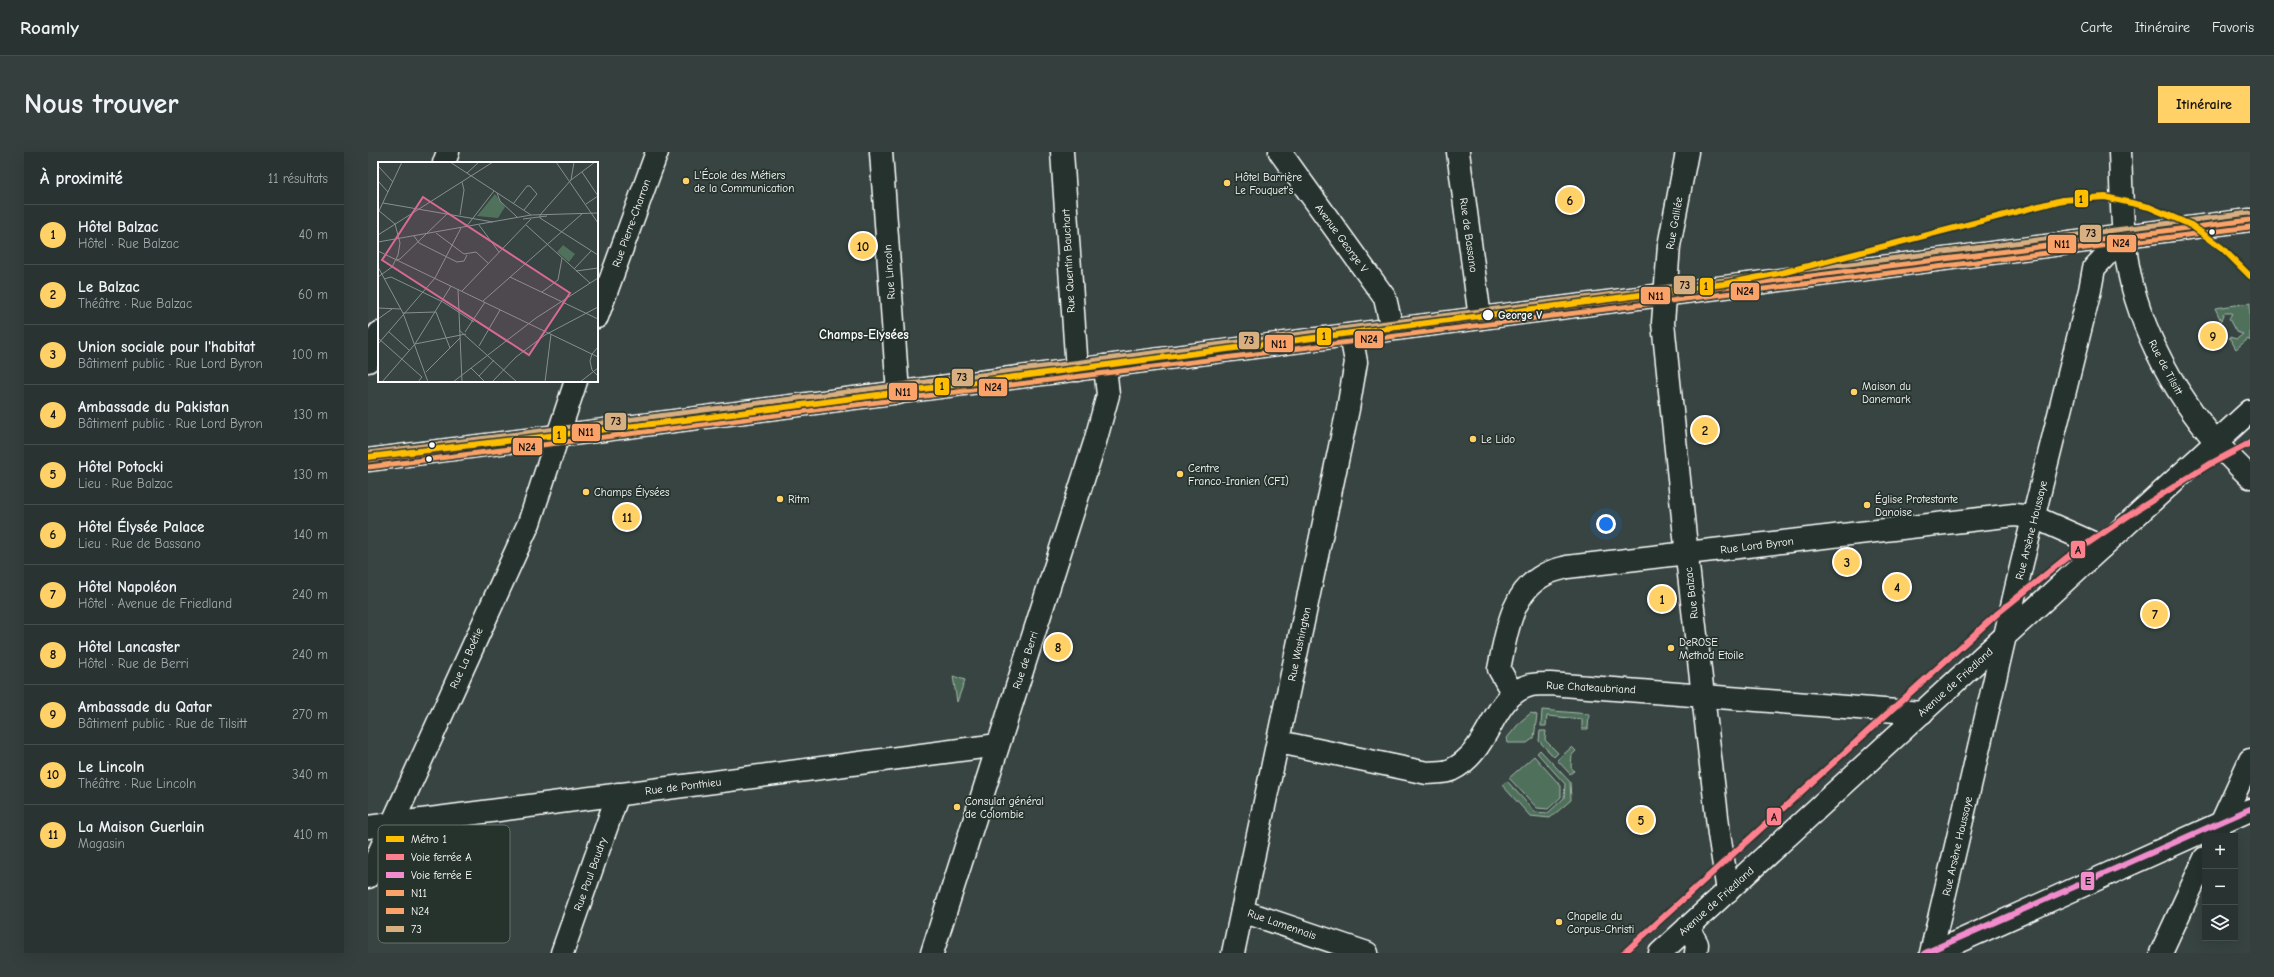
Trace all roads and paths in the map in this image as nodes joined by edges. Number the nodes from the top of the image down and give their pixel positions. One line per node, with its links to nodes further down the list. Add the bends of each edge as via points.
1 (448, 152): 9 (street)
2 (657, 152): 13 (street, Rue Pierre-Charron)
3 (881, 152): 22 (street, Rue Lincoln)
4 (1062, 152): 20 (street, Rue Quentin Bauchart, via 1070,298)
5 (1280, 152): 15 (street, Avenue George V, via 1385,298)
6 (1458, 152): 14 (street, Rue de Bassano)
7 (1687, 152): 12 (street, Rue Galilée, via 1669,246)
8 (2120, 152): 11 (street, Rue de Tilsitt)
9 (444, 162)
10 (2250, 220): 11 (street)
11 (2124, 236): 12 (street); 25 (street, Rue de Tilsitt, via 2132,284 2152,340 2178,392); 28 (street, Rue Arsène Houssaye, via 2094,268)
12 (1664, 295): 14 (street); 30 (street, Rue Balzac, via 1663,323)
13 (598, 313)
14 (1480, 318): 15 (street)
15 (1392, 330): 17 (street)
16 (378, 335): 18 (street)
17 (1351, 335): 19 (street); 35 (street, Rue Washington, via 1356,362)
18 (368, 361)
19 (1105, 366): 20 (street); 36 (street, Rue de Berri, via 1108,394 1106,402)
20 (1077, 370): 22 (street)
21 (576, 382): 24 (street)
22 (898, 393): 24 (street)
23 (2250, 411): 25 (street, Avenue de Friedland)
24 (559, 436): 26 (street); 40 (street, Rue La Boétie, via 529,523)
25 (2216, 442): 27 (street, Rue de Tilsitt); 29 (street, Avenue de Friedland)
26 (368, 460)
27 (2250, 477)
28 (2034, 517): 29 (street, Rue Lord Byron); 30 (street, Rue Lord Byron, via 2014,515); 31 (street, Rue Arsène Houssaye)
29 (2102, 547): 31 (street, Avenue de Friedland)
30 (1686, 553): 32 (street, Rue Lord Byron, via 1567,567 1543,575 1526,590 1510,616 1499,669); 33 (street, Rue Balzac)
31 (2005, 637): 34 (street, Avenue de Friedland); 57 (street, Rue Arsène Houssaye)
32 (1513, 694): 33 (street, Rue Chateaubriand, via 1530,685 1550,684); 35 (street, Rue Chateaubriand, via 1495,714 1482,742 1469,759 1450,770 1427,773)
33 (1702, 695): 34 (street, Rue Chateaubriand); 48 (street, Rue Balzac)
34 (1922, 713): 48 (street, Avenue de Friedland)
35 (1279, 742): 49 (street, Rue Washington)
36 (998, 745): 38 (street, Rue de Ponthieu); 52 (street, Rue de Berri)
37 (2250, 760): 44 (street)
38 (618, 794): 40 (street, Rue de Ponthieu); 51 (street, Rue Paul Baudry)
39 (2250, 810): 44 (street)
40 (392, 823): 42 (street, Rue de Ponthieu)
41 (378, 825): 43 (street, Rue de Ponthieu)
42 (380, 825)
43 (368, 827)
44 (2218, 829): 57 (street)
45 (378, 854): 47 (street, Rue La Boétie)
46 (2202, 864): 58 (street)
47 (368, 877)
48 (1728, 891): 50 (street, Avenue de Friedland)
49 (1242, 910): 53 (street, Rue Washington); 54 (street, Rue Lamennais)
50 (1688, 927): 55 (street, Avenue de Friedland); 56 (street, via 1697,944)
51 (562, 953)
52 (932, 953)
53 (1233, 953)
54 (1367, 953)
55 (1660, 953)
56 (1696, 953)
57 (1932, 953)
58 (2161, 953)

